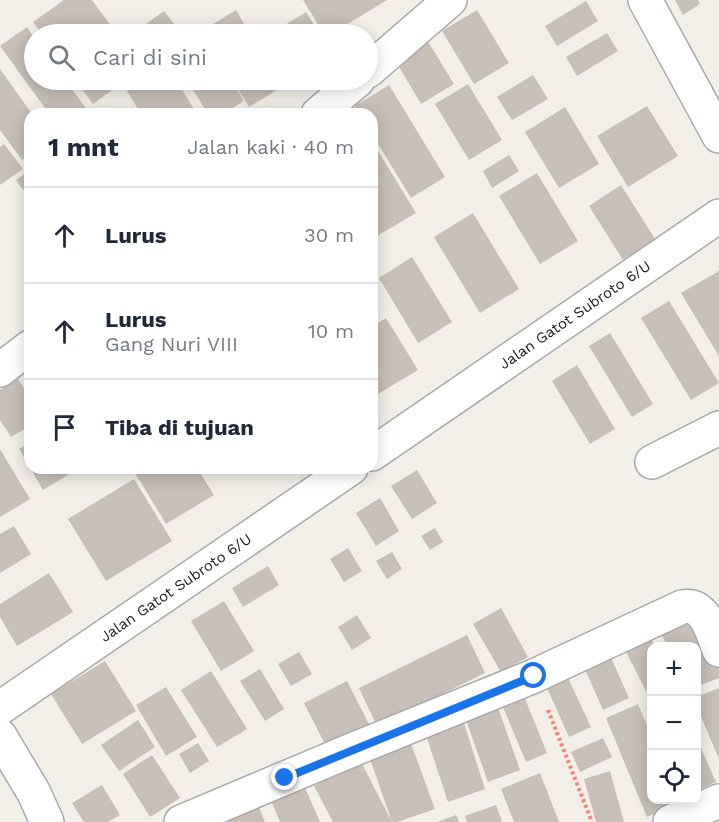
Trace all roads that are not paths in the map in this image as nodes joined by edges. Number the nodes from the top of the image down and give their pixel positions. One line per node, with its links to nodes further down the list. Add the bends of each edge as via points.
1 (450, 0): 3 (street)
2 (645, 0): 6 (street)
3 (378, 62)
4 (346, 90): 5 (street)
5 (325, 108)
6 (719, 136)
7 (719, 216): 11 (street, Jalan Gatot Subroto 6/U)
8 (24, 352): 9 (street)
9 (0, 370)
10 (719, 428): 12 (street)
11 (378, 450)
12 (652, 462)
13 (342, 474): 15 (street, Jalan Gatot Subroto 6/U)
14 (719, 650): 19 (street, via 702,612 682,607 534,676)
15 (0, 708)
16 (0, 736): 18 (street)
17 (719, 801): 20 (street)
18 (47, 822)
19 (181, 822)
20 (670, 822)

